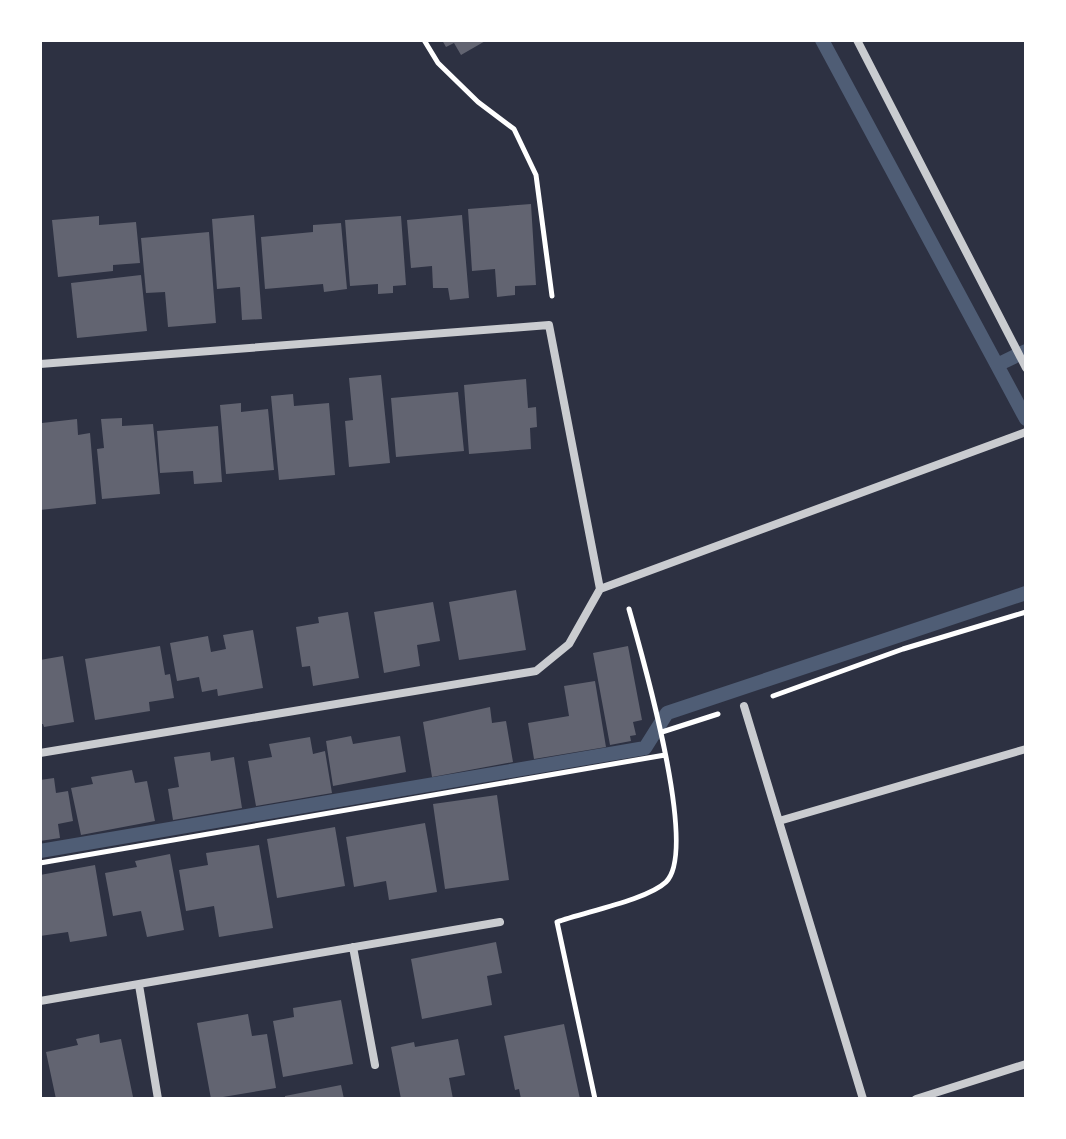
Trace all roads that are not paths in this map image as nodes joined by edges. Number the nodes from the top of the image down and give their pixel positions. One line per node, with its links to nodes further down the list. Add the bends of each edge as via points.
1 (857, 40): 3 (street)
2 (40, 364): 5 (street, via 549,325)
3 (1026, 367)
4 (1026, 432): 5 (street)
5 (600, 589): 8 (street, via 569,644 536,671)
6 (744, 706): 9 (street)
7 (1026, 749): 9 (street)
8 (40, 753)
9 (779, 821): 17 (street)
10 (500, 922): 11 (street)
11 (353, 947): 12 (street); 15 (street)
12 (139, 985): 13 (street); 16 (street)
13 (40, 1001)
14 (1026, 1064): 18 (street)
15 (375, 1065)
16 (158, 1099)
17 (863, 1099)
18 (916, 1099)

